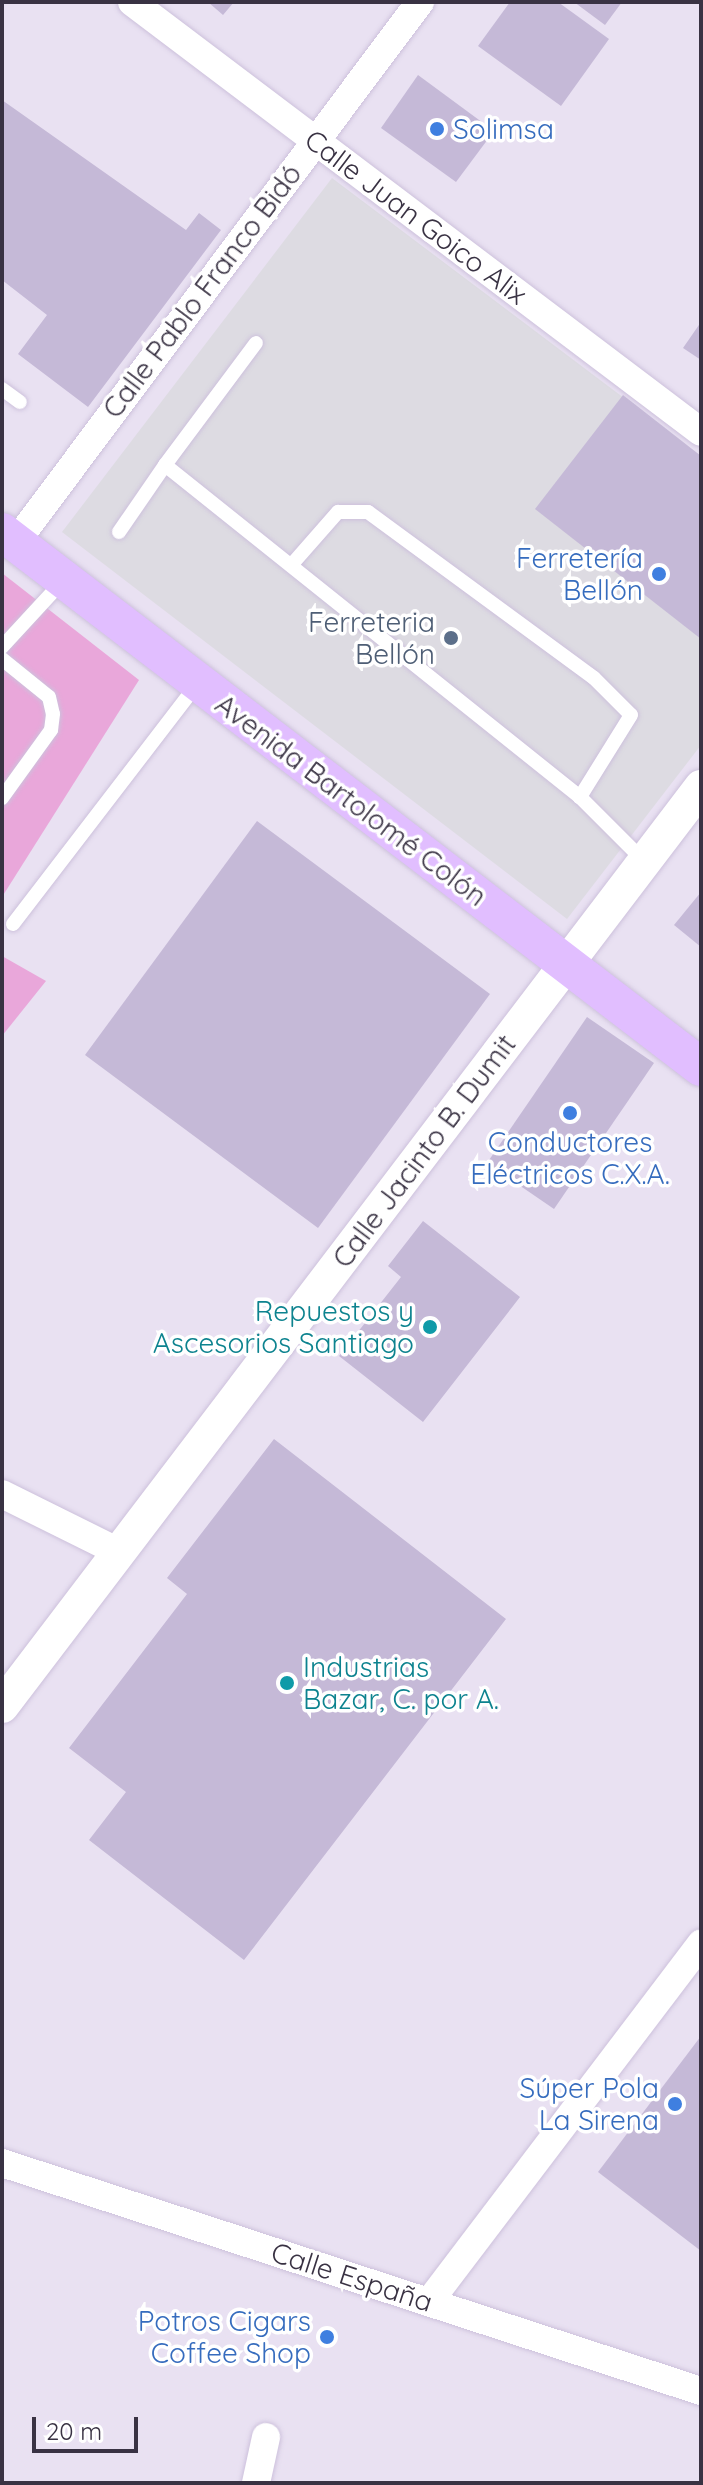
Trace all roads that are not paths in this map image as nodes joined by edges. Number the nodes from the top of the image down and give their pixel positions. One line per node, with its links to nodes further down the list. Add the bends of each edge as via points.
1 (132, 2): 3 (street, Calle Juan Goico Alix)
2 (420, 2): 3 (street, Calle Pablo Franco Bidó)
3 (314, 141): 7 (street, Calle Juan Goico Alix); 10 (street, Calle Pablo Franco Bidó)
4 (256, 343): 8 (lane)
5 (2, 389): 6 (lane)
6 (20, 402)
7 (701, 432)
8 (165, 465): 9 (lane); 11 (lane)
9 (119, 532)
10 (9, 537): 12 (main road, Avenida Bartolomé Colón)
11 (294, 562): 17 (lane); 17 (lane, via 338,512 368,512 594,678 631,715)
12 (62, 582): 13 (lane); 15 (main road, Avenida Bartolomé Colón)
13 (2, 647)
14 (2, 659): 18 (lane, via 49,697 53,714 51,730)
15 (197, 684): 20 (lane); 21 (main road, Avenida Bartolomé Colón)
16 (701, 787): 19 (street, Calle Jacinto B. Dumit)
17 (580, 797): 19 (lane)
18 (2, 798)
19 (646, 863): 21 (street, Calle Jacinto B. Dumit)
20 (13, 924)
21 (566, 963): 22 (main road, Avenida Bartolomé Colón); 24 (street, Calle Jacinto B. Dumit)
22 (698, 1059)
23 (2, 1494): 24 (street)
24 (119, 1552): 25 (street, Calle Jacinto B. Dumit)
25 (2, 1706)
26 (701, 1944): 28 (street)
27 (2, 2163): 28 (street, Calle España)
28 (429, 2302): 29 (street, Calle España)
29 (701, 2391)
30 (266, 2437): 31 (street)
31 (256, 2483)

